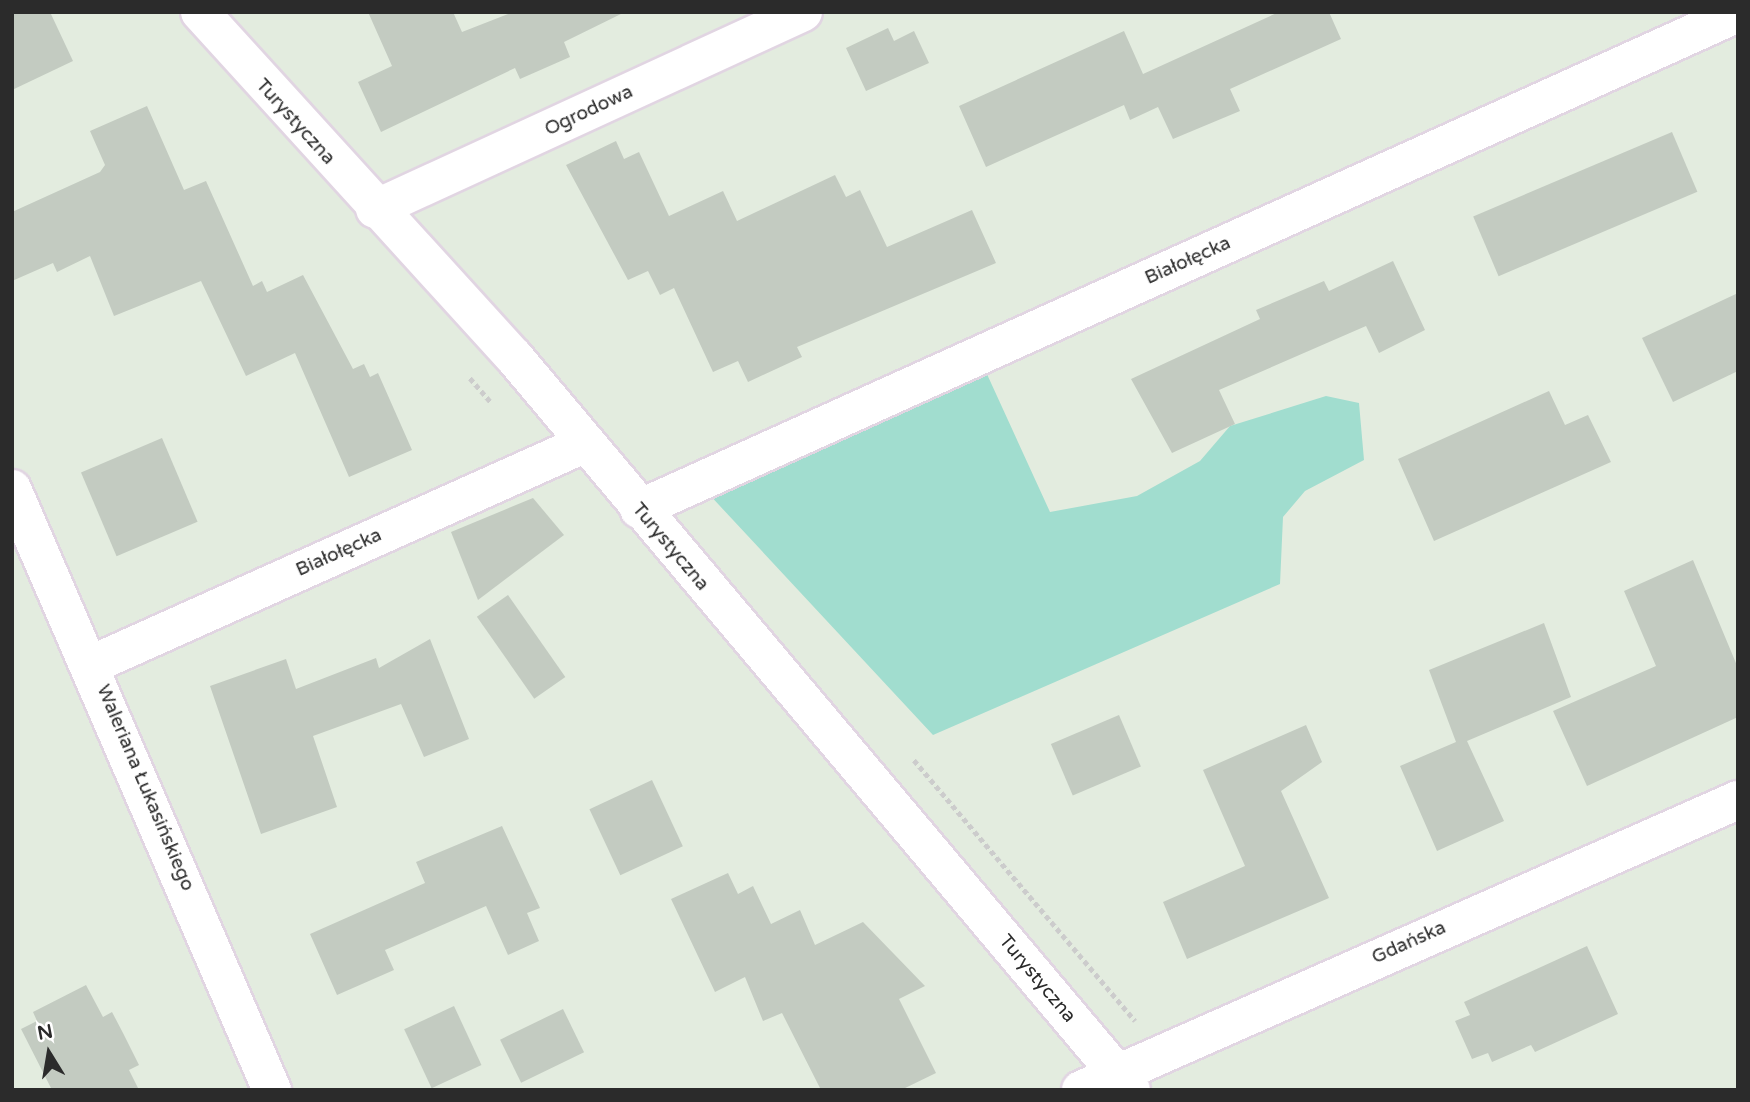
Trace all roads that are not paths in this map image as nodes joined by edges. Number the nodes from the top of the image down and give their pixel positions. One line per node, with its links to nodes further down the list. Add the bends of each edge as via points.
1 (200, 12): 4 (street, Turystyczna)
2 (803, 12): 4 (street, Ogrodowa)
3 (1738, 13): 7 (street, Białołęcka)
4 (375, 209): 5 (street, Turystyczna)
5 (586, 443): 7 (street, Turystyczna); 8 (street, Białołęcka)
6 (12, 489): 8 (street, Waleriana Łukasińskiego)
7 (639, 509): 10 (street, Turystyczna)
8 (93, 664): 11 (street, Waleriana Łukasińskiego)
9 (1738, 800): 10 (street, Gdańska)
10 (1125, 1082): 12 (street, Gdańska)
11 (272, 1090)
12 (1081, 1090)

